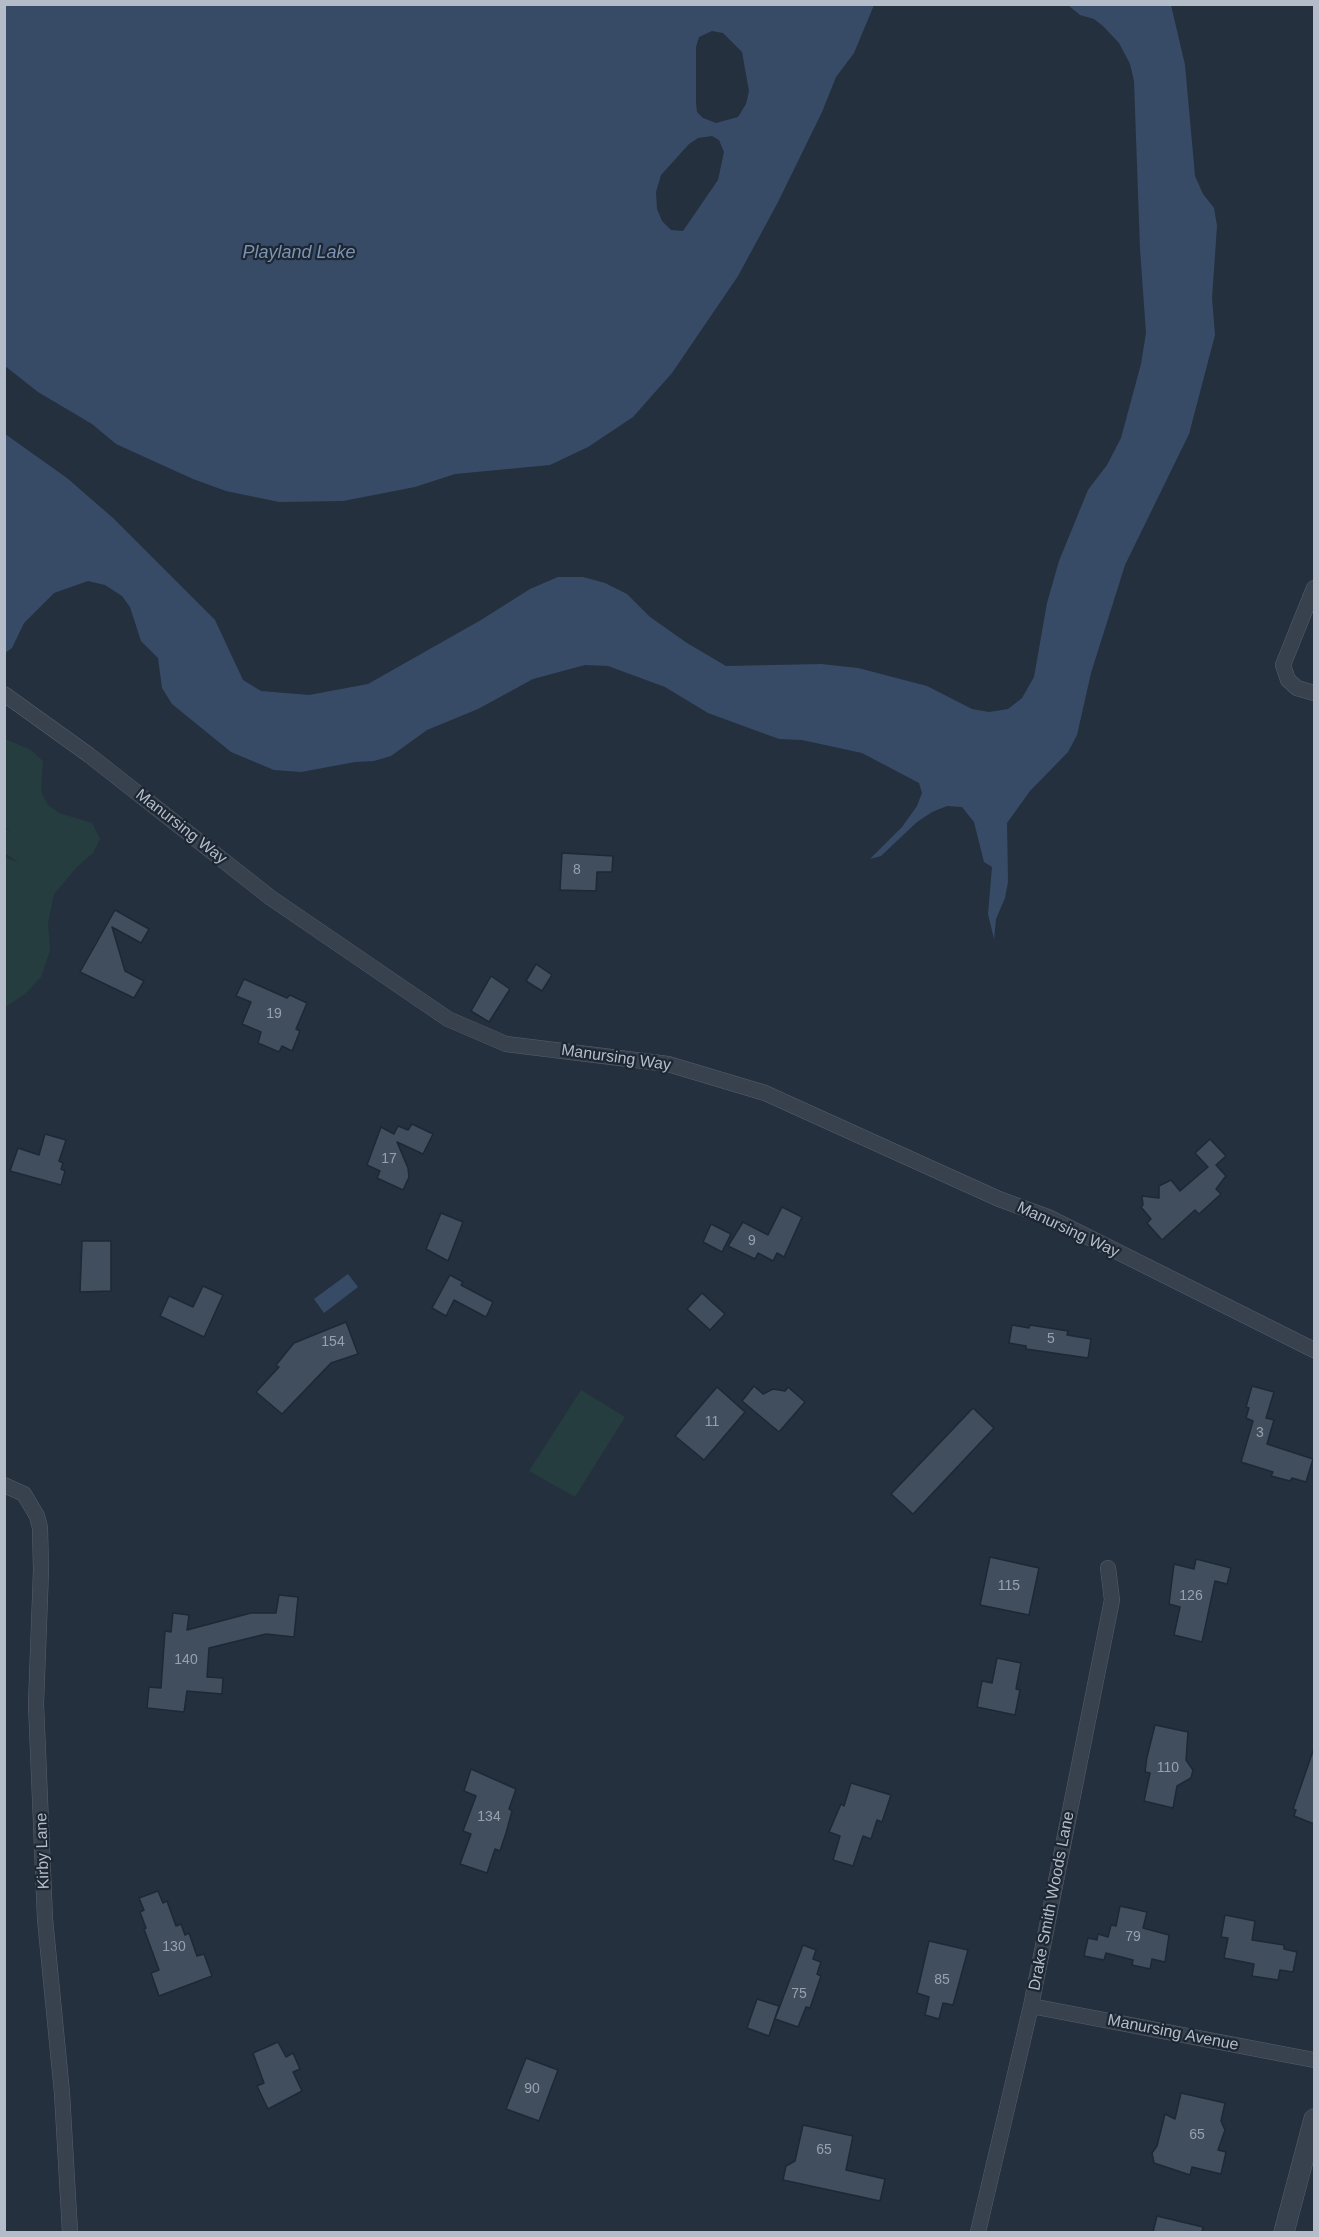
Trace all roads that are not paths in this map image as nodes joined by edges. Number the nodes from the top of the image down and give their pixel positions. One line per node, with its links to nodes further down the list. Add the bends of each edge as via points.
1 (1314, 588): 2 (street, via 1283,664 1288,680 1297,688)
2 (1314, 693)
3 (4, 694): 4 (street, Manursing Way, via 89,755 271,898 448,1019 506,1044 668,1064 765,1093 1048,1217)
4 (1314, 1350)
5 (4, 1485): 10 (street, Kirby Lane, via 24,1494 37,1516 39,1528 36,1704 45,1919 62,2093)
6 (1108, 1568): 7 (street, Drake Smith Woods Lane, via 1112,1600)
7 (1031, 2006): 8 (street, Manursing Avenue); 11 (street, Drake Smith Woods Lane)
8 (1314, 2060)
9 (1314, 2119): 12 (street)
10 (70, 2232)
11 (978, 2232)
12 (1284, 2232)

